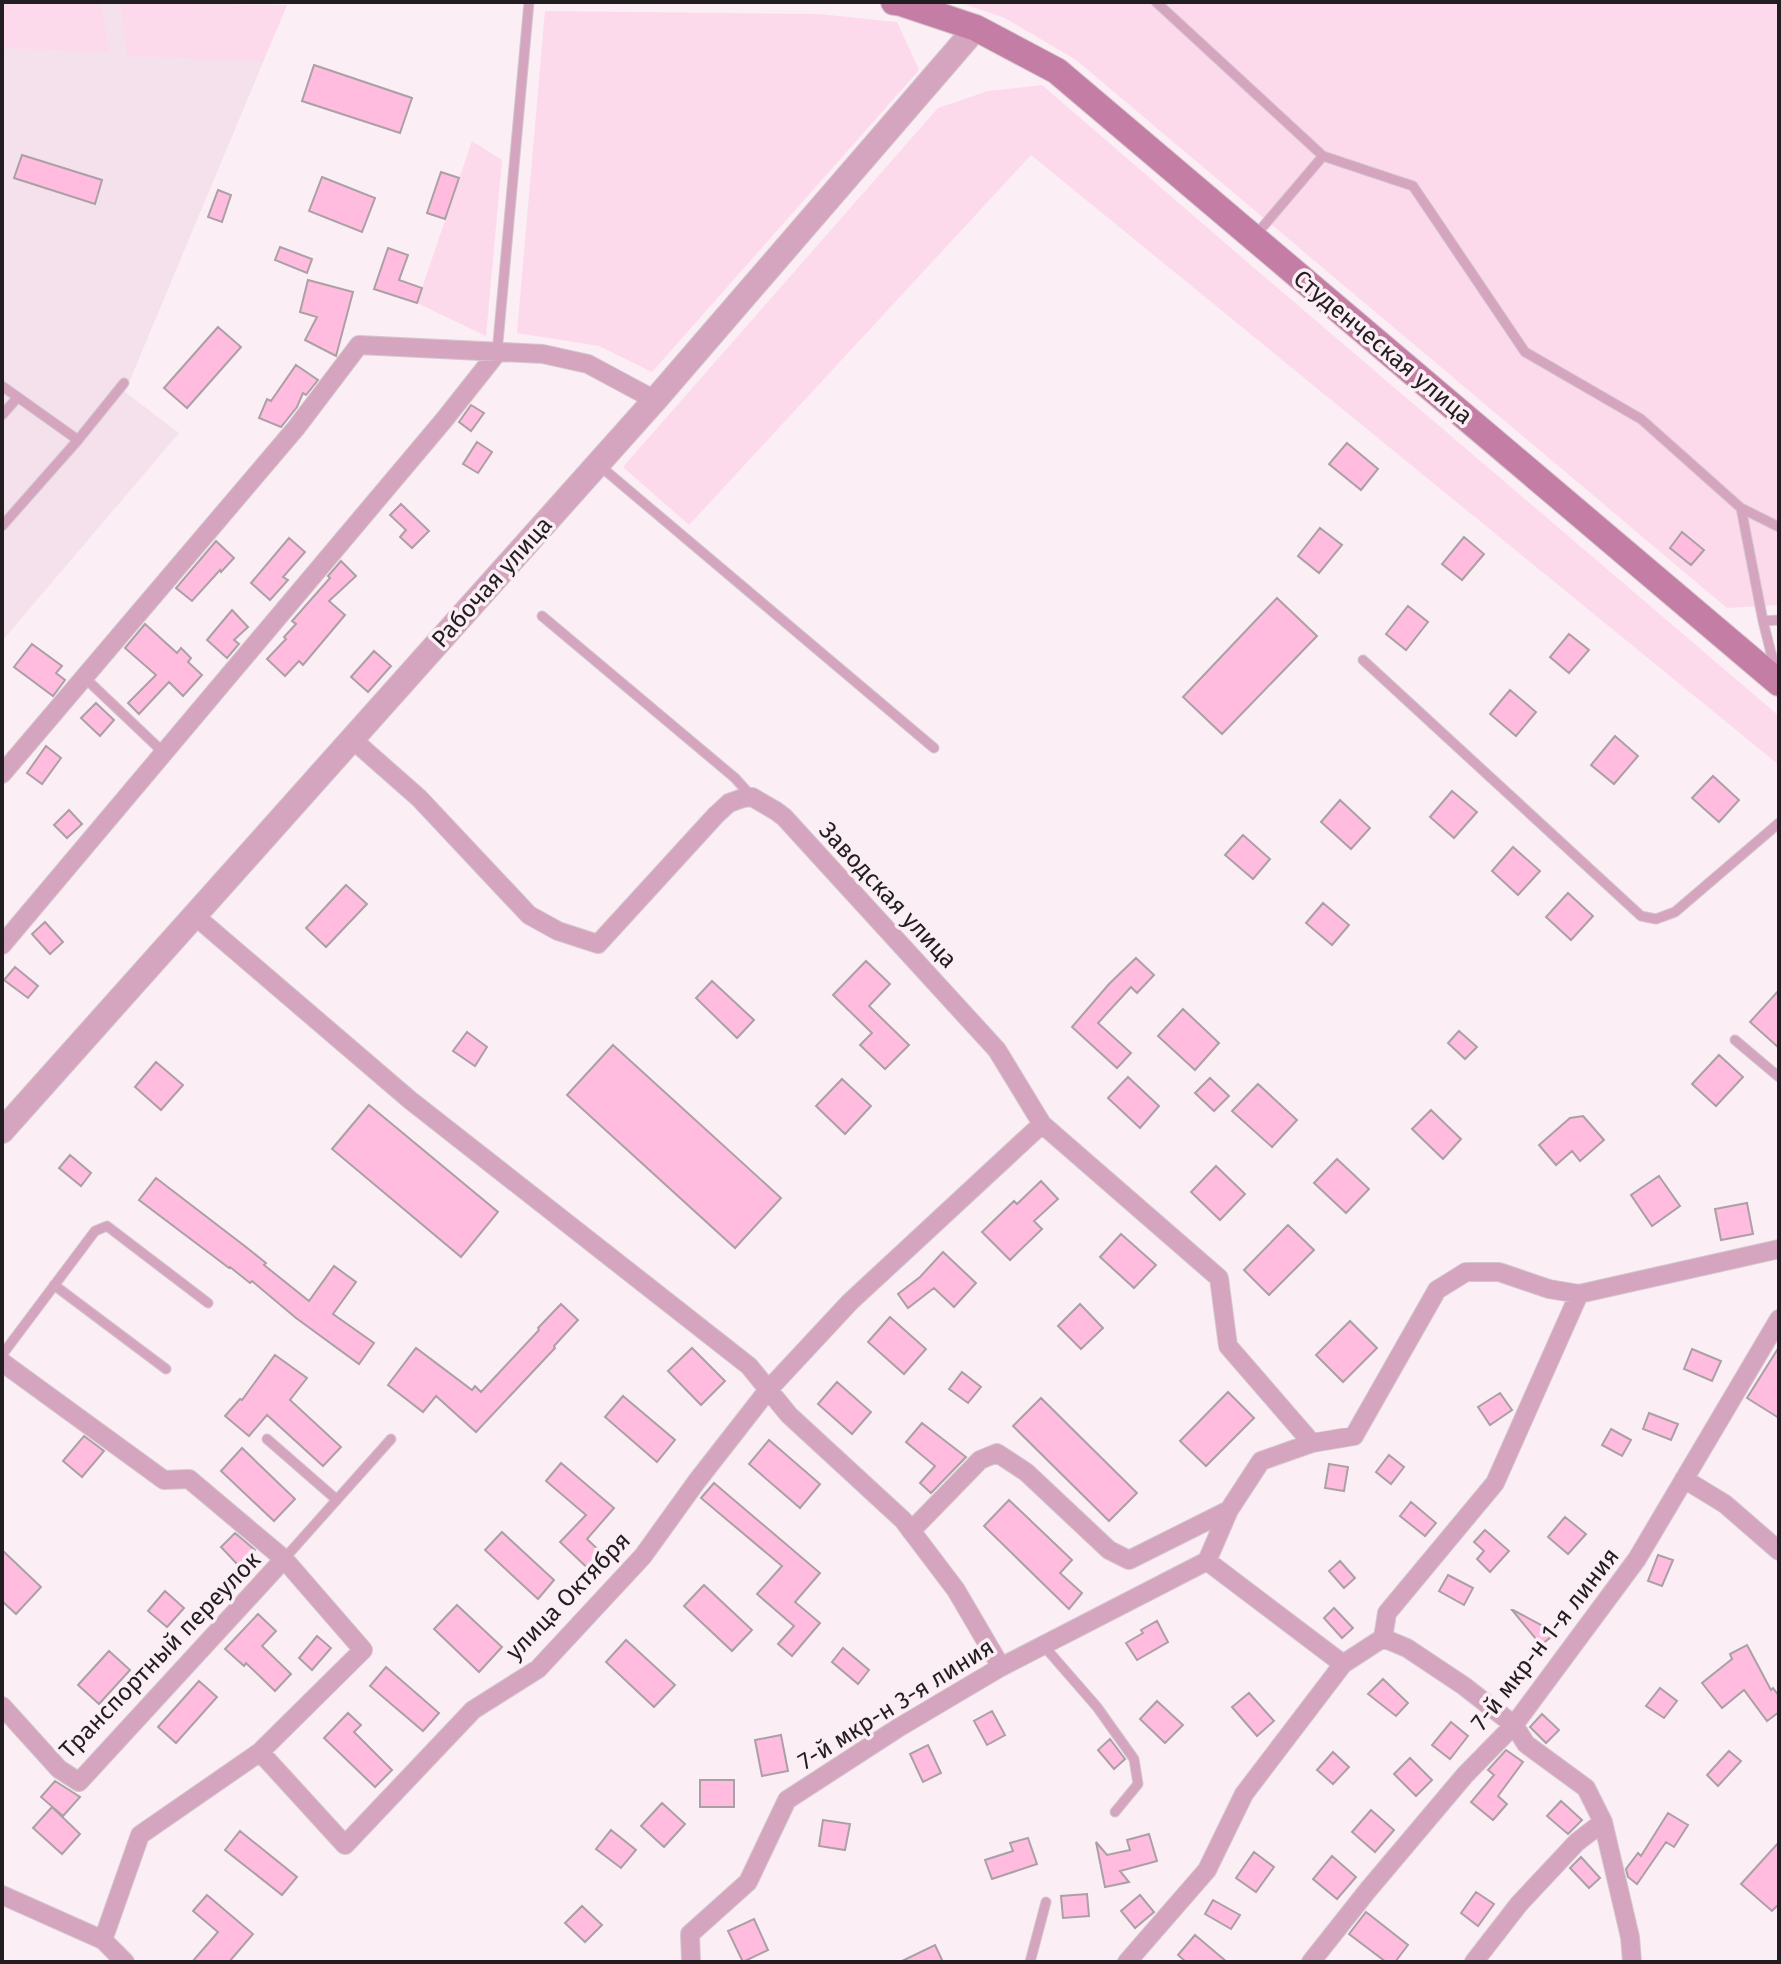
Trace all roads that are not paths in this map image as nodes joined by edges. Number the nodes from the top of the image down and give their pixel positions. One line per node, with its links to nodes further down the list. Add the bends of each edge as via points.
1 (529, 2): 7 (lane)
2 (894, 2): 4 (main road, Студенческая улица)
3 (1156, 2): 5 (lane)
4 (976, 28): 6 (main road, Студенческая улица, via 1057,71); 11 (street, Рабочая улица)
5 (1323, 156): 6 (lane); 15 (lane, via 1413,186 1525,352 1641,419)
6 (1254, 237): 23 (main road, Студенческая улица)
7 (497, 353): 11 (street, via 543,354 588,364); 22 (street, via 359,345 296,428); 26 (street)
8 (124, 383): 13 (lane)
9 (2, 386): 10 (lane)
10 (18, 397): 12 (lane); 13 (lane)
11 (655, 400): 14 (street, Рабочая улица)
12 (2, 415)
13 (78, 440): 16 (lane)
14 (597, 464): 24 (street, Рабочая улица); 25 (lane)
15 (1741, 508): 17 (lane); 20 (lane)
16 (2, 526)
17 (1779, 527)
18 (542, 616): 28 (lane)
19 (1779, 620): 20 (lane)
20 (1763, 621): 23 (lane)
21 (1363, 660): 29 (lane, via 1641,916 1656,919 1675,912)
22 (84, 677): 26 (lane); 27 (street)
23 (1778, 683)
24 (352, 739): 28 (street, via 419,798 529,915 598,944 722,808); 30 (street, Рабочая улица)
25 (934, 748)
26 (164, 753): 31 (street)
27 (2, 774)
28 (752, 797): 34 (street, Заводская улица, via 784,817 997,1050)
29 (1779, 823)
30 (194, 915): 35 (street, Рабочая улица); 44 (street, via 410,1100 749,1366)
31 (2, 945)
32 (1735, 1040): 33 (lane)
33 (1779, 1077)
34 (1042, 1124): 44 (street, улица Октября, via 850,1302); 47 (street, Заводская улица, via 1219,1278 1228,1346)
35 (2, 1131)
36 (1779, 1249): 38 (street)
37 (54, 1285): 39 (lane, via 95,1231 107,1226); 41 (lane); 43 (lane)
38 (1579, 1294): 47 (street, via 1499,1272 1466,1272 1437,1290 1354,1436); 55 (street, via 1495,1483 1387,1613)
39 (208, 1303)
40 (1779, 1319): 48 (street, 7-й мкр-н 1-я линия)
41 (2, 1355)
42 (2, 1362): 53 (street, Транспортный переулок, via 164,1480 189,1479)
43 (166, 1369)
44 (768, 1390): 51 (street); 61 (street, улица Октября, via 643,1556 538,1669 473,1710 345,1845)
45 (267, 1439): 49 (lane)
46 (391, 1439): 49 (lane)
47 (1312, 1443): 50 (street, via 1261,1461)
48 (1684, 1479): 52 (street, via 1725,1504); 60 (street, 7-й мкр-н 1-я линия, via 1637,1559)
49 (337, 1500): 53 (lane)
50 (1229, 1510): 51 (street, via 1129,1560 1109,1550 1026,1472 997,1453 980,1460); 54 (street)
51 (911, 1531): 58 (street, via 956,1590)
52 (1779, 1551)
53 (284, 1559): 59 (street, Транспортный переулок, via 79,1782 59,1769); 61 (street, Транспортный переулок, via 363,1650)
54 (1207, 1561): 56 (street, 7-й мкр-н 3-я линия); 57 (street)
55 (1383, 1638): 57 (street); 60 (street, via 1418,1655)
56 (1043, 1645): 58 (street, 7-й мкр-н 3-я линия); 62 (lane, via 1134,1759 1138,1784)
57 (1343, 1664): 70 (street, via 1244,1794 1207,1870)
58 (1001, 1667): 68 (street, 7-й мкр-н 3-я линия, via 787,1800 748,1882 690,1934)
59 (2, 1706)
60 (1514, 1725): 63 (street, via 1526,1744 1586,1788); 71 (street, 7-й мкр-н 1-я линия, via 1465,1775)
61 (260, 1752): 66 (street, via 140,1835)
62 (1115, 1812)
63 (1603, 1822): 72 (street, via 1519,1904); 73 (street)
64 (2, 1895): 66 (street)
65 (1046, 1902): 69 (lane)
66 (103, 1940): 67 (street)
67 (125, 1962)
68 (691, 1962)
69 (1030, 1962)
70 (1127, 1962)
71 (1311, 1962)
72 (1474, 1962)
73 (1632, 1962)

